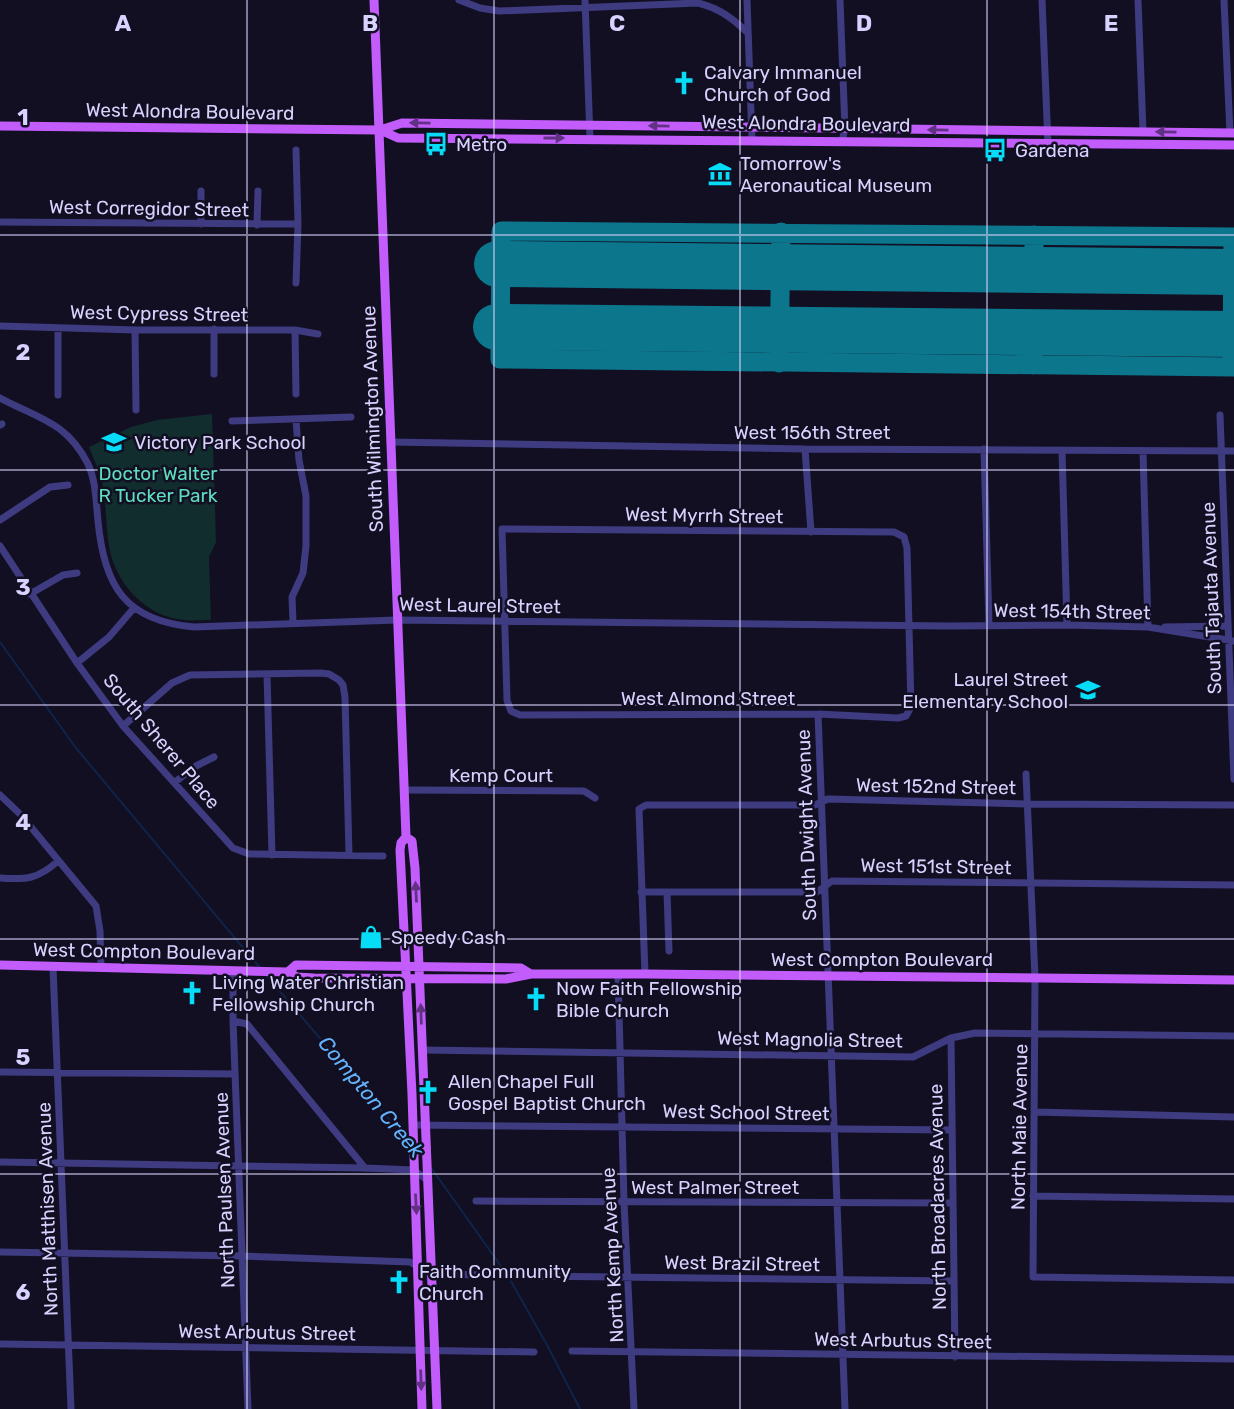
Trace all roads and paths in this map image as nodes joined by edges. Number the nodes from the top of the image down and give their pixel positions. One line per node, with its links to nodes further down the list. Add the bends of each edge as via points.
1 (374, 0): 14 (main road, South Wilmington Avenue)
2 (459, 0): 8 (street, via 499,11)
3 (747, 0): 9 (street)
4 (840, 0): 13 (street)
5 (1042, 0): 15 (street)
6 (1138, 0): 16 (street)
7 (1224, 0): 17 (street)
8 (585, 4): 9 (street, via 698,3 714,6); 10 (street)
9 (748, 33): 12 (street)
10 (589, 125): 12 (main road, West Alondra Boulevard, one-way to 10); 14 (main road, West Alondra Boulevard, one-way to 14, via 402,123); 18 (street)
11 (0, 126): 14 (main road, West Alondra Boulevard)
12 (752, 129): 13 (main road, West Alondra Boulevard); 19 (street)
13 (845, 129): 15 (main road, West Alondra Boulevard, one-way to 13); 20 (street)
14 (380, 130): 18 (main road, West Alondra Boulevard, one-way to 18, via 398,138); 46 (main road, South Wilmington Avenue)
15 (1048, 130): 16 (main road, West Alondra Boulevard); 21 (street)
16 (1143, 131): 17 (main road, West Alondra Boulevard, one-way to 16)
17 (1232, 133)
18 (590, 138): 19 (main road, West Alondra Boulevard)
19 (752, 140): 20 (main road, West Alondra Boulevard)
20 (842, 141): 21 (main road, West Alondra Boulevard)
21 (1048, 144): 22 (main road, West Alondra Boulevard)
22 (1234, 145)
23 (296, 150): 28 (street)
24 (201, 191): 27 (street)
25 (257, 191): 29 (street)
26 (0, 222): 27 (street, West Corregidor Street)
27 (201, 224): 29 (street, West Corregidor Street)
28 (299, 224): 29 (street, West Corregidor Street); 30 (street)
29 (257, 225)
30 (296, 283)
31 (0, 326): 32 (street, West Cypress Street)
32 (58, 328): 34 (street, West Cypress Street); 39 (street)
33 (214, 329): 34 (street, West Cypress Street); 35 (street, West Cypress Street); 37 (street)
34 (135, 330): 41 (street)
35 (295, 330): 36 (street, West Cypress Street); 38 (street)
36 (318, 334)
37 (214, 374)
38 (296, 394)
39 (58, 395)
40 (0, 398): 60 (street, via 51,421 88,463 104,562 116,588)
41 (136, 410)
42 (1220, 415): 51 (street, South Tajauta Avenue)
43 (351, 417): 44 (street)
44 (296, 420): 45 (street); 63 (street, via 306,496 306,546 303,573 292,597)
45 (232, 421)
46 (390, 442): 47 (street, West 156th Street); 61 (main road, South Wilmington Avenue)
47 (805, 449): 48 (street, West 156th Street); 55 (street)
48 (984, 449): 49 (street, West 156th Street); 65 (street)
49 (1062, 450): 50 (street, West 156th Street); 66 (street)
50 (1143, 451): 51 (street, West 156th Street); 68 (street)
51 (1221, 451): 52 (street, West 156th Street); 57 (street, South Tajauta Avenue)
52 (1234, 451)
53 (68, 485): 54 (street, via 50,487)
54 (0, 520)
55 (811, 532): 62 (street, West Myrrh Street, via 502,528); 64 (street, West Myrrh Street, via 894,532 904,537)
56 (0, 546): 59 (street, South Sherer Place)
57 (1230, 561): 67 (street, South Tajauta Avenue)
58 (77, 573): 59 (street, via 62,575)
59 (30, 594): 70 (street, South Sherer Place)
60 (134, 608): 63 (street, West Laurel Street, via 176,625 194,627); 70 (street, via 109,637)
61 (397, 620): 62 (street, West Laurel Street); 63 (street, West Laurel Street); 79 (main road, South Wilmington Avenue)
62 (504, 621): 64 (street, West Laurel Street); 72 (street, West Almond Street, via 507,700 511,711 520,715)
63 (293, 622)
64 (909, 625): 65 (street, West 154th Street); 72 (street, West Almond Street, via 911,706 906,716)
65 (989, 625): 66 (street, West 154th Street)
66 (1067, 625): 68 (street, West 154th Street)
67 (1228, 626): 68 (street); 69 (street, South Tajauta Avenue)
68 (1148, 627): 69 (street, West 154th Street)
69 (1231, 641): 73 (street, South Tajauta Avenue)
70 (77, 663): 74 (street, South Sherer Place)
71 (267, 674): 74 (street, via 201,673 181,678); 86 (street); 87 (street, via 342,676)
72 (818, 714): 82 (street, South Dwight Avenue)
73 (1233, 723): 77 (street, South Tajauta Avenue)
74 (123, 726): 78 (street, South Sherer Place)
75 (214, 757): 78 (street)
76 (1026, 774): 83 (street, North Maie Avenue)
77 (1234, 779)
78 (175, 782): 86 (street, South Sherer Place, via 233,848 249,855)
79 (404, 790): 81 (street, Kemp Court, via 584,791); 85 (main road, South Wilmington Avenue)
80 (0, 795): 89 (street)
81 (595, 798)
82 (821, 802): 83 (street, West 152nd Street); 93 (street, South Dwight Avenue); 94 (street, West 152nd Street, via 646,805 639,809)
83 (1027, 804): 84 (street, West 152nd Street); 91 (street, North Maie Avenue)
84 (1234, 805)
85 (406, 837): 98 (main road, South Wilmington Avenue, via 400,850); 99 (main road, South Wilmington Avenue, one-way to 85, via 415,868 412,841)
86 (272, 855): 87 (street)
87 (349, 855): 88 (street)
88 (383, 856)
89 (58, 861): 90 (street, via 31,878); 101 (street, via 96,906)
90 (0, 878)
91 (1030, 883): 92 (street, West 151st Street); 93 (street, West 151st Street, via 831,881); 110 (street, North Maie Avenue)
92 (1234, 885)
93 (825, 886): 95 (street, West 151st Street, via 817,892); 107 (street, South Dwight Avenue)
94 (641, 892): 95 (street, West 151st Street); 105 (street)
95 (667, 892): 96 (street)
96 (669, 951)
97 (0, 965): 100 (main road, West Compton Boulevard)
98 (406, 966): 99 (main road, West Compton Boulevard); 103 (main road, West Compton Boulevard, via 296,965); 108 (main road, South Wilmington Avenue)
99 (419, 966): 104 (main road, West Compton Boulevard, via 521,968); 109 (main road, South Wilmington Avenue)
100 (53, 967): 101 (main road, West Compton Boulevard); 120 (street, North Matthisen Avenue)
101 (102, 968): 102 (main road, West Compton Boulevard)
102 (233, 971): 103 (main road, West Compton Boulevard); 112 (street, North Paulsen Avenue)
103 (288, 972): 108 (main road, West Compton Boulevard, via 314,978)
104 (531, 974): 106 (main road, West Compton Boulevard); 109 (main road, West Compton Boulevard, via 506,979)
105 (645, 974): 106 (main road, West Compton Boulevard); 107 (main road, West Compton Boulevard)
106 (618, 975): 117 (street, North Kemp Avenue)
107 (827, 977): 110 (main road, West Compton Boulevard); 118 (street, South Dwight Avenue)
108 (407, 978): 109 (main road, West Compton Boulevard); 126 (main road, South Wilmington Avenue)
109 (419, 978): 116 (main road, South Wilmington Avenue, one-way to 109)
110 (1035, 978): 111 (main road, West Compton Boulevard); 113 (street, North Maie Avenue)
111 (1234, 980)
112 (233, 1021): 121 (street, North Paulsen Avenue); 132 (street, via 247,1024)
113 (1036, 1033): 114 (street, West Magnolia Street); 115 (street, West Magnolia Street, via 975,1033); 122 (street, North Maie Avenue)
114 (1234, 1036)
115 (951, 1038): 118 (street, West Magnolia Street, via 913,1056); 128 (street, North Broadacres Avenue)
116 (422, 1050): 117 (street, West Magnolia Street); 124 (main road, South Wilmington Avenue)
117 (621, 1052): 118 (street, West Magnolia Street); 125 (street, North Kemp Avenue)
118 (831, 1056): 127 (street, South Dwight Avenue)
119 (0, 1072): 120 (street)
120 (58, 1073): 121 (street); 130 (street, North Matthisen Avenue)
121 (235, 1074): 131 (street, North Paulsen Avenue)
122 (1035, 1112): 123 (street); 135 (street, North Maie Avenue)
123 (1234, 1117)
124 (426, 1125): 125 (street, West School Street); 126 (street, West School Street); 134 (main road, South Wilmington Avenue)
125 (622, 1126): 127 (street, West School Street); 138 (street, North Kemp Avenue)
126 (413, 1127): 133 (main road, South Wilmington Avenue)
127 (834, 1129): 128 (street, West School Street); 139 (street, South Dwight Avenue)
128 (952, 1130): 140 (street, North Broadacres Avenue)
129 (0, 1162): 130 (street)
130 (61, 1163): 131 (street); 142 (street, North Matthisen Avenue)
131 (239, 1166): 132 (street); 143 (street, North Paulsen Avenue)
132 (365, 1168): 133 (street)
133 (414, 1170): 134 (street); 144 (main road, South Wilmington Avenue, one-way to 144)
134 (427, 1180): 145 (main road, South Wilmington Avenue)
135 (1033, 1196): 136 (street); 150 (street, North Maie Avenue, via 1033,1277)
136 (1234, 1199)
137 (476, 1201): 138 (street, West Palmer Street)
138 (624, 1202): 139 (street, West Palmer Street); 148 (street, North Kemp Avenue)
139 (837, 1203): 140 (street, West Palmer Street); 149 (street, South Dwight Avenue)
140 (953, 1203): 151 (street, North Broadacres Avenue)
141 (0, 1252): 142 (street)
142 (65, 1253): 143 (street); 153 (street, North Matthisen Avenue)
143 (242, 1256): 144 (street); 154 (street, North Paulsen Avenue)
144 (417, 1265): 145 (street); 155 (main road, South Wilmington Avenue)
145 (431, 1274): 146 (street); 156 (main road, South Wilmington Avenue)
146 (489, 1275)
147 (530, 1276): 148 (street, West Brazil Street)
148 (628, 1277): 149 (street, West Brazil Street); 159 (street, North Kemp Avenue)
149 (838, 1279): 151 (street, West Brazil Street); 160 (street, South Dwight Avenue)
150 (1234, 1280)
151 (954, 1281): 161 (street, North Broadacres Avenue)
152 (0, 1344): 153 (street, West Arbutus Street)
153 (69, 1345): 154 (street, West Arbutus Street); 163 (street, North Matthisen Avenue)
154 (246, 1348): 155 (street, West Arbutus Street); 164 (street, North Paulsen Avenue)
155 (419, 1350): 156 (street, West Arbutus Street); 165 (main road, South Wilmington Avenue, one-way to 165)
156 (435, 1350): 157 (street, West Arbutus Street); 166 (main road, South Wilmington Avenue)
157 (534, 1352)
158 (572, 1352): 159 (street, West Arbutus Street)
159 (632, 1352): 160 (street, West Arbutus Street); 167 (street, North Kemp Avenue)
160 (841, 1354): 161 (street, West Arbutus Street); 168 (street, South Dwight Avenue)
161 (955, 1357): 162 (street, West Arbutus Street)
162 (1234, 1359)
163 (71, 1409)
164 (248, 1409)
165 (422, 1409)
166 (437, 1409)
167 (634, 1409)
168 (845, 1409)

